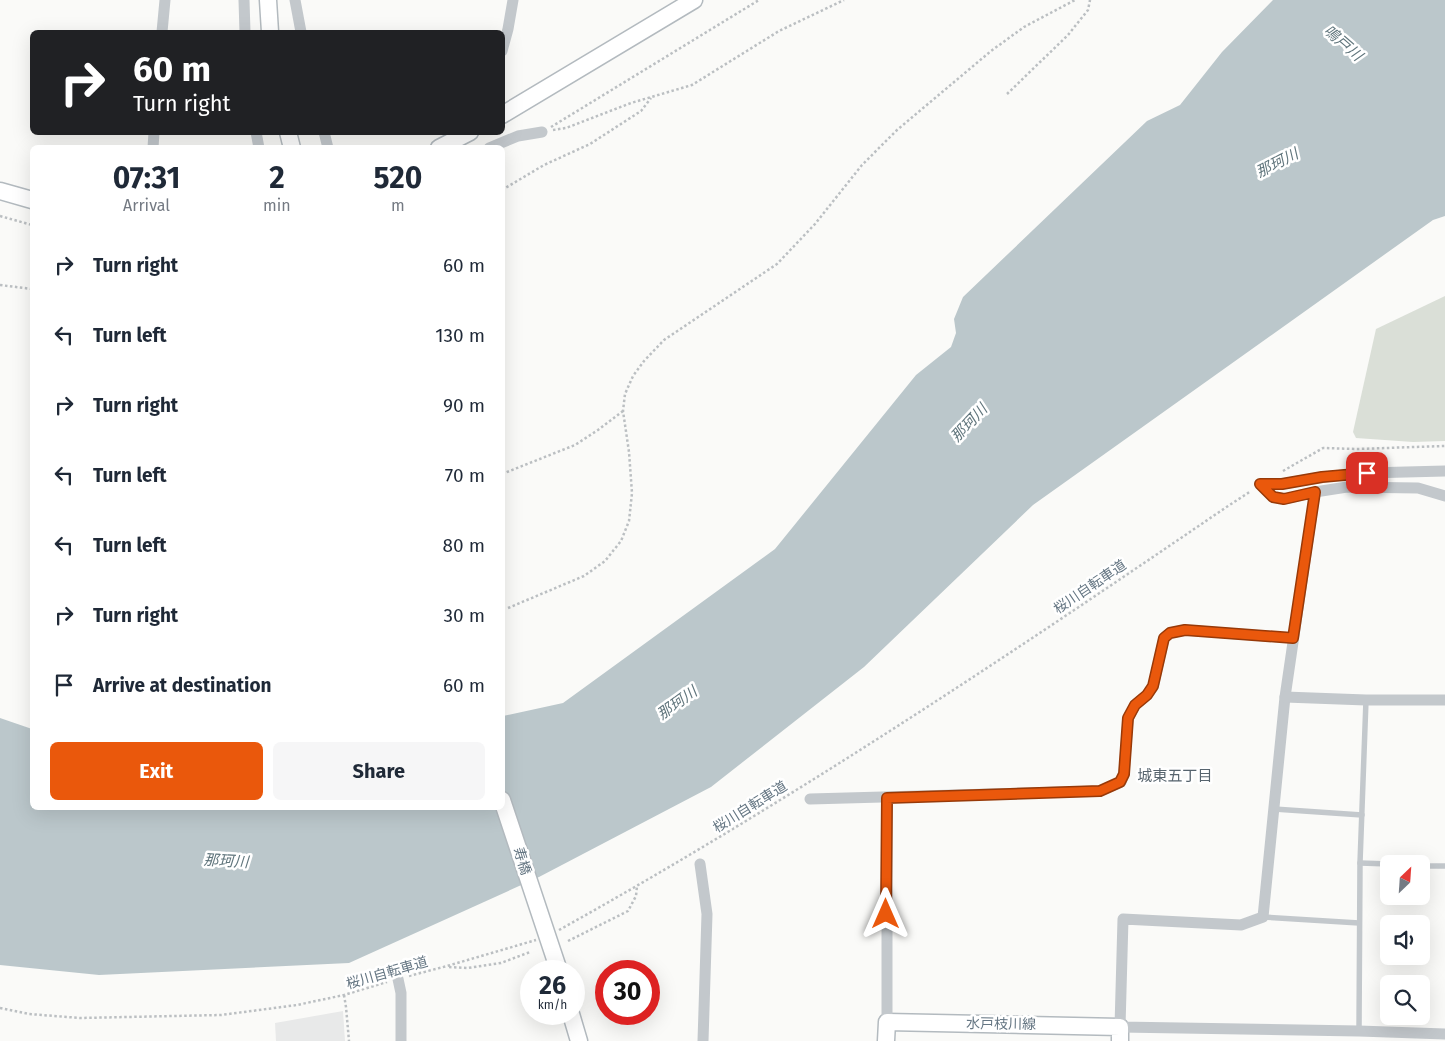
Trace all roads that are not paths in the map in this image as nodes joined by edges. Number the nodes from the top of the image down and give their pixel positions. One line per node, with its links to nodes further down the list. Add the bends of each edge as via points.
1 (165, 0): 7 (street)
2 (244, 0): 8 (street)
3 (268, 0): 9 (main road)
4 (295, 0): 10 (street)
5 (513, 0): 11 (street)
6 (694, 0): 12 (main road)
7 (162, 30)
8 (245, 30)
9 (270, 30)
10 (301, 30)
11 (505, 37)
12 (505, 112)
13 (542, 132): 16 (street, via 518,136)
14 (464, 135): 15 (main road)
15 (445, 145)
16 (496, 145)
17 (0, 192): 18 (main road)
18 (30, 200)
19 (1445, 471): 20 (street, via 1367,473 1260,484 1273,497 1284,499)
20 (1315, 492): 21 (street, via 1347,487 1418,488); 22 (street)
21 (1445, 496)
22 (1293, 638): 23 (street); 26 (street, via 1185,630 1170,633 1164,638 1153,686 1128,718 1124,774 1120,782 1100,791)
23 (1285, 697): 24 (street); 29 (street)
24 (1366, 700): 25 (street); 30 (lane)
25 (1445, 700)
26 (887, 798): 27 (street); 40 (street)
27 (810, 799)
28 (505, 809): 38 (main road, 寿橋)
29 (1274, 809): 30 (lane); 36 (street)
30 (1362, 815): 31 (lane)
31 (1360, 863): 33 (lane); 37 (lane)
32 (700, 864): 47 (street, via 707,914)
33 (1380, 864)
34 (1430, 866): 35 (lane)
35 (1445, 866)
36 (1263, 917): 37 (lane); 43 (street, via 1242,925 1123,919)
37 (1359, 923): 42 (lane)
38 (554, 960)
39 (398, 979): 45 (street)
40 (887, 1022): 43 (main road, 水戸枝川線); 48 (main road)
41 (574, 1025): 46 (main road)
42 (1359, 1031): 43 (street); 44 (street)
43 (1120, 1034)
44 (1445, 1034)
45 (401, 1041)
46 (579, 1041)
47 (703, 1041)
48 (886, 1041)

